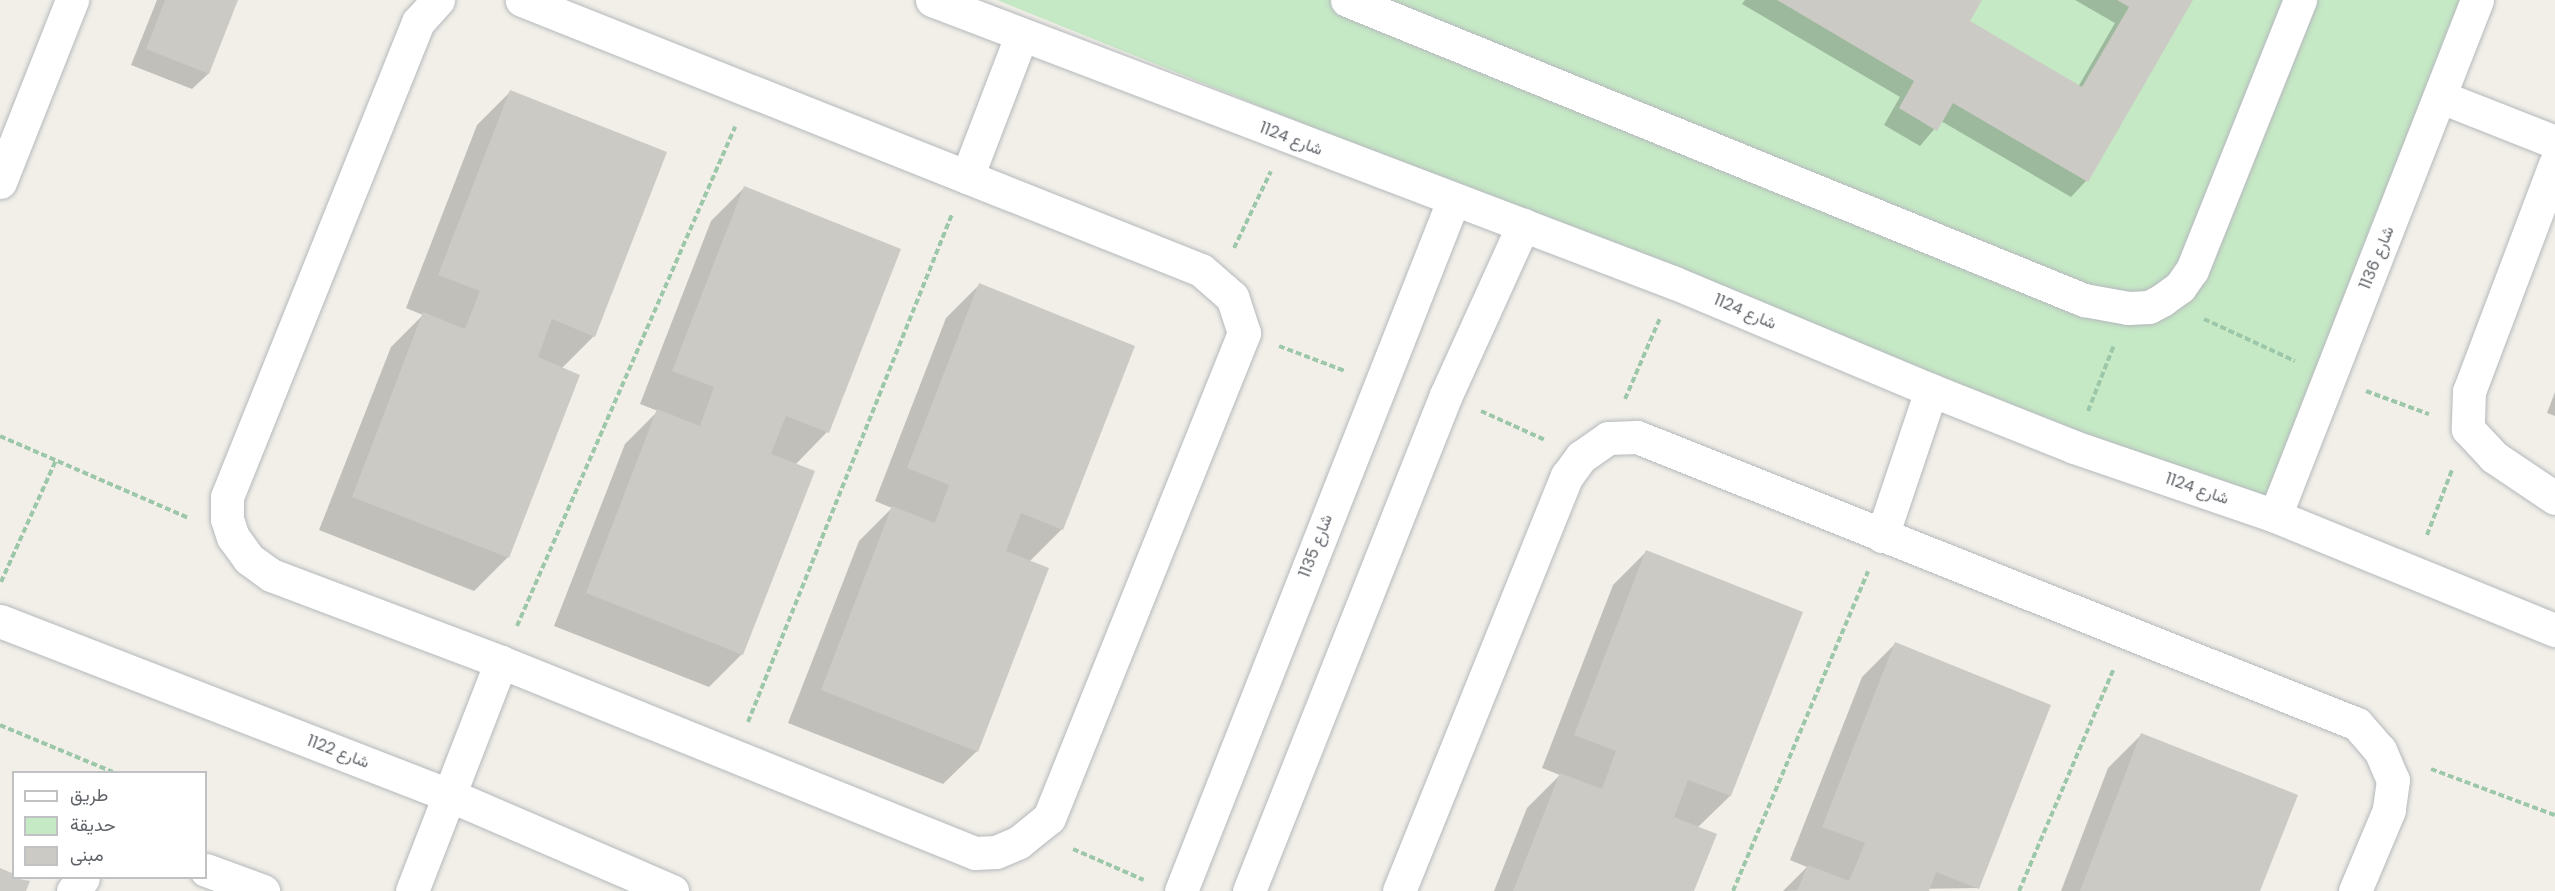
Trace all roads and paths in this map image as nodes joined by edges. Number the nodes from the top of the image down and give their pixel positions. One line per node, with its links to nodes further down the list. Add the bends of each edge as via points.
1 (72, 0): 15 (street)
2 (438, 0): 30 (street, via 418,22 227,497)
3 (522, 0): 9 (street)
4 (932, 0): 8 (street, شارع 1124)
5 (1347, 0): 20 (street, via 2084,300)
6 (2300, 0): 20 (street, via 2192,270 2180,287 2162,300)
7 (2477, 0): 10 (street, شارع 1136)
8 (1021, 36): 11 (street, شارع 1124); 14 (street)
9 (750, 91): 14 (street); 36 (path)
10 (2441, 97): 12 (street); 28 (street, شارع 1136)
11 (1287, 137): 16 (street, شارع 1124); 18 (path)
12 (2555, 142)
13 (2555, 164): 22 (street, via 2469,391)
14 (967, 177): 18 (street, via 1201,270); 39 (path)
15 (0, 182)
16 (1453, 201): 17 (street, شارع 1124); 51 (street, شارع 1135)
17 (1523, 225): 19 (street, شارع 1124); 52 (street, via 1446,395)
18 (1218, 281): 43 (street, via 1232,297 1244,333 1049,818)
19 (1675, 283): 21 (street, شارع 1124); 24 (path)
20 (2128, 308): 25 (path)
21 (1931, 390): 25 (street, شارع 1124); 29 (street)
22 (2468, 429): 27 (street, via 2494,457); 31 (path)
23 (0, 436): 26 (path)
24 (1608, 438): 29 (street, via 1637,437); 53 (street, via 1581,457 1567,476)
25 (2074, 447): 28 (street, شارع 1124)
26 (56, 460): 30 (path); 32 (path)
27 (2555, 498)
28 (2275, 516): 31 (street, شارع 1124)
29 (1882, 536): 35 (street); 54 (path)
30 (232, 537): 36 (street, via 249,559 271,575)
31 (2413, 573): 34 (street, شارع 1124)
32 (0, 585)
33 (0, 621): 41 (street, شارع 1122)
34 (2555, 630)
35 (2129, 634): 38 (street, via 2356,724); 55 (path)
36 (501, 662): 39 (street); 41 (street)
37 (0, 725): 40 (path)
38 (2380, 750): 42 (path); 56 (street, via 2393,780 2388,810)
39 (735, 756): 43 (street, via 975,853 996,852)
40 (111, 771)
41 (449, 795): 49 (street); 50 (street, شارع 1122)
42 (2555, 815)
43 (1034, 832): 46 (path)
44 (207, 870): 48 (street)
45 (82, 879): 47 (street)
46 (1148, 882)
47 (73, 891)
48 (263, 891)
49 (412, 891)
50 (672, 891)
51 (1181, 891)
52 (1249, 891)
53 (1399, 891)
54 (1733, 891)
55 (2019, 891)
56 (2355, 891)

